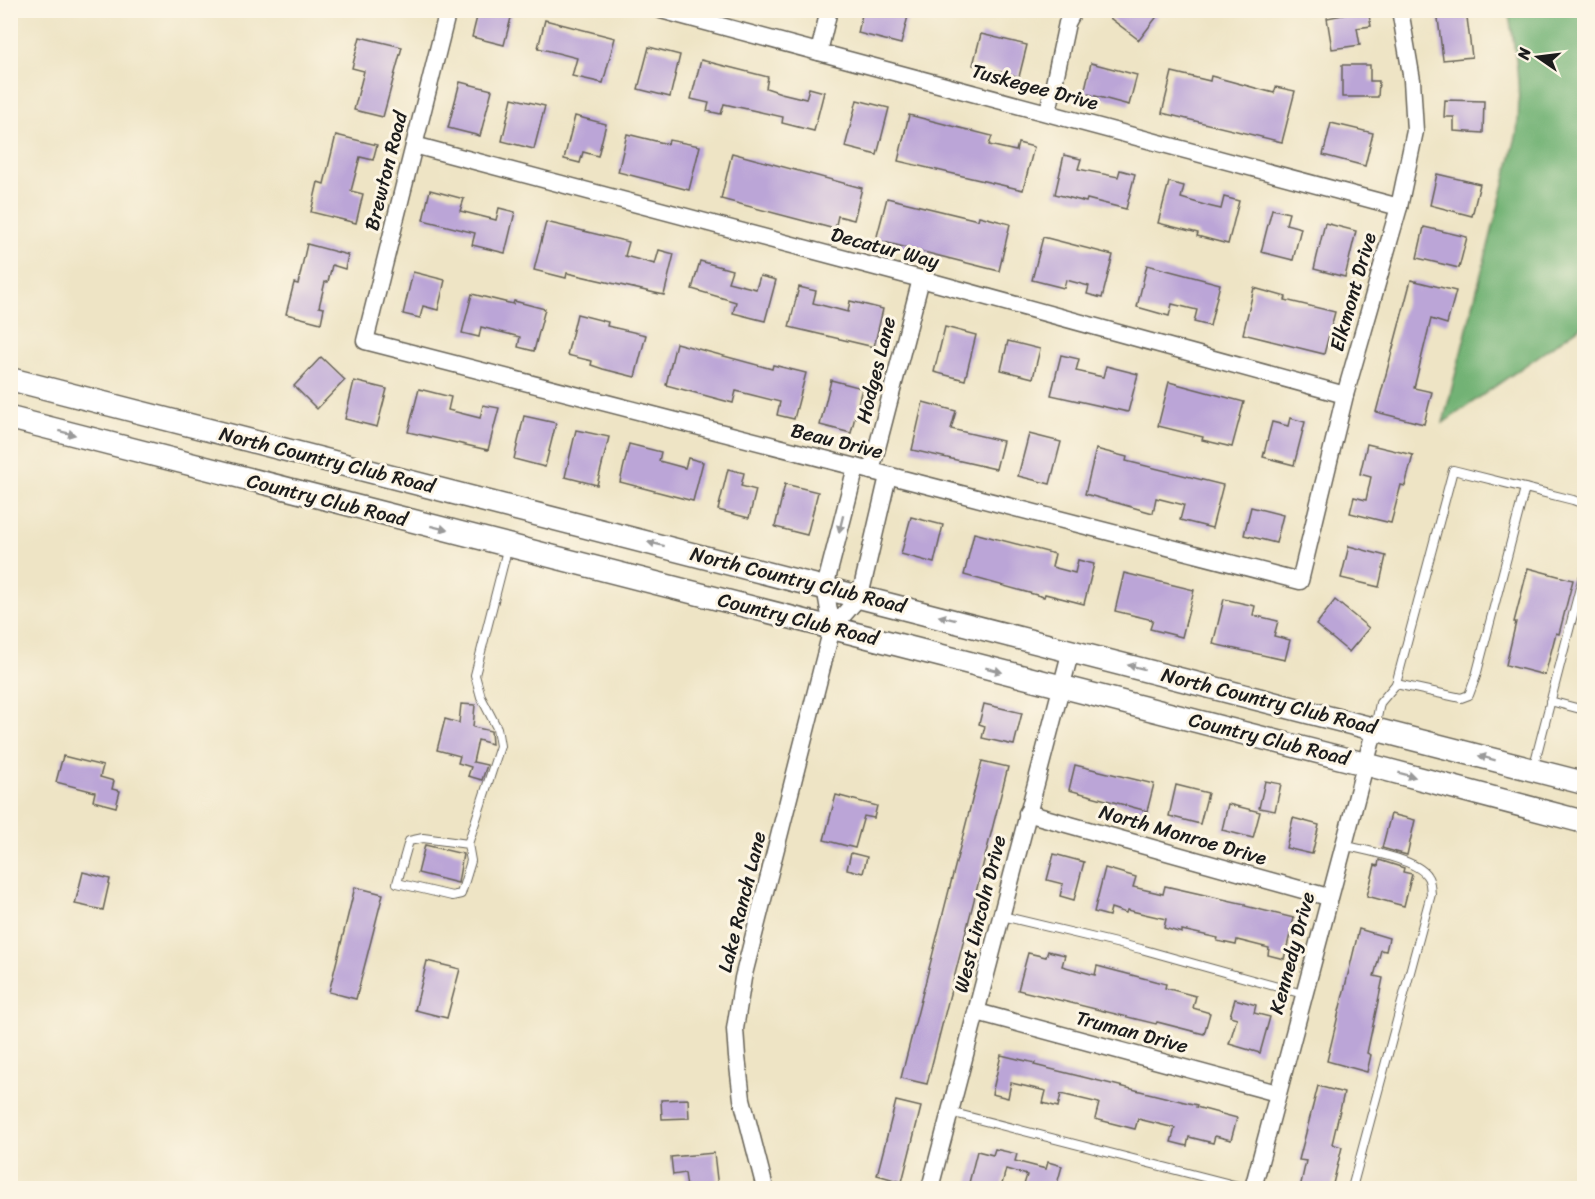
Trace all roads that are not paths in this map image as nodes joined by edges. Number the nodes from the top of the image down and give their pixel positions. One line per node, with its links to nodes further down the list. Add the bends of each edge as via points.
1 (448, 10): 8 (street, Brewton Road)
2 (661, 10): 6 (street, Tuskegee Drive)
3 (829, 10): 6 (street)
4 (1074, 10): 7 (street, via 1067,23)
5 (1400, 10): 9 (street, Elkmont Drive, via 1412,80 1415,132)
6 (819, 52): 7 (street, Tuskegee Drive)
7 (1048, 112): 9 (street, Tuskegee Drive)
8 (414, 146): 10 (street, Decatur Way); 11 (street, Brewton Road)
9 (1399, 207): 13 (street, Elkmont Drive)
10 (921, 279): 13 (street, Decatur Way); 15 (street, Hodges Lane)
11 (365, 341): 15 (street, Beau Drive)
12 (10, 379): 19 (main road, North Country Club Road)
13 (1345, 395): 22 (street, Elkmont Drive)
14 (10, 418): 20 (main road, Country Club Road, one-way to 20)
15 (863, 469): 16 (street, Beau Drive); 23 (street, Hodges Lane, one-way to 23)
16 (888, 476): 22 (street, Beau Drive); 24 (street)
17 (1525, 488): 18 (lane); 27 (lane, via 1469,695 1461,698); 27 (lane, via 1452,470)
18 (1584, 504)
19 (517, 509): 20 (main road); 23 (main road, North Country Club Road, one-way to 19)
20 (508, 546): 25 (main road, Country Club Road); 37 (lane, via 475,675 497,728 500,746)
21 (1584, 576): 29 (lane)
22 (1300, 581)
23 (825, 587): 24 (main road, North Country Club Road); 25 (street, Hodges Lane)
24 (860, 596): 25 (street); 26 (main road, North Country Club Road, one-way to 24)
25 (832, 628): 28 (main road, Country Club Road, one-way to 28); 45 (street, Lake Ranch Lane, via 743,978 735,1029 742,1099)
26 (1071, 650): 28 (street, West Lincoln Drive); 31 (main road, North Country Club Road, one-way to 26)
27 (1396, 684): 31 (lane, via 1380,703)
28 (1061, 687): 32 (main road, Country Club Road); 35 (street, West Lincoln Drive)
29 (1550, 701): 30 (lane); 33 (lane)
30 (1584, 710)
31 (1375, 728): 32 (street, Kennedy Drive); 33 (main road, North Country Club Road, one-way to 31)
32 (1365, 764): 36 (main road, Country Club Road, one-way to 36); 38 (street, Kennedy Drive)
33 (1533, 770): 34 (main road, North Country Club Road)
34 (1584, 783)
35 (1028, 813): 39 (street, North Monroe Drive); 40 (street, West Lincoln Drive)
36 (1584, 822)
37 (468, 844): 37 (lane, via 471,861 461,894 452,896 397,883 409,841 423,838)
38 (1343, 845): 39 (street, Kennedy Drive); 49 (lane, via 1408,862 1426,873 1431,894)
39 (1328, 897): 41 (street, Kennedy Drive)
40 (1002, 916): 41 (lane, via 1142,949); 42 (street, West Lincoln Drive)
41 (1303, 994): 43 (street, Kennedy Drive)
42 (977, 1012): 43 (street, Truman Drive); 44 (street, West Lincoln Drive)
43 (1277, 1093): 48 (street, Kennedy Drive)
44 (950, 1112): 46 (street, West Lincoln Drive); 47 (lane)
45 (765, 1188)
46 (930, 1188)
47 (1246, 1188)
48 (1253, 1188)
49 (1352, 1188)

